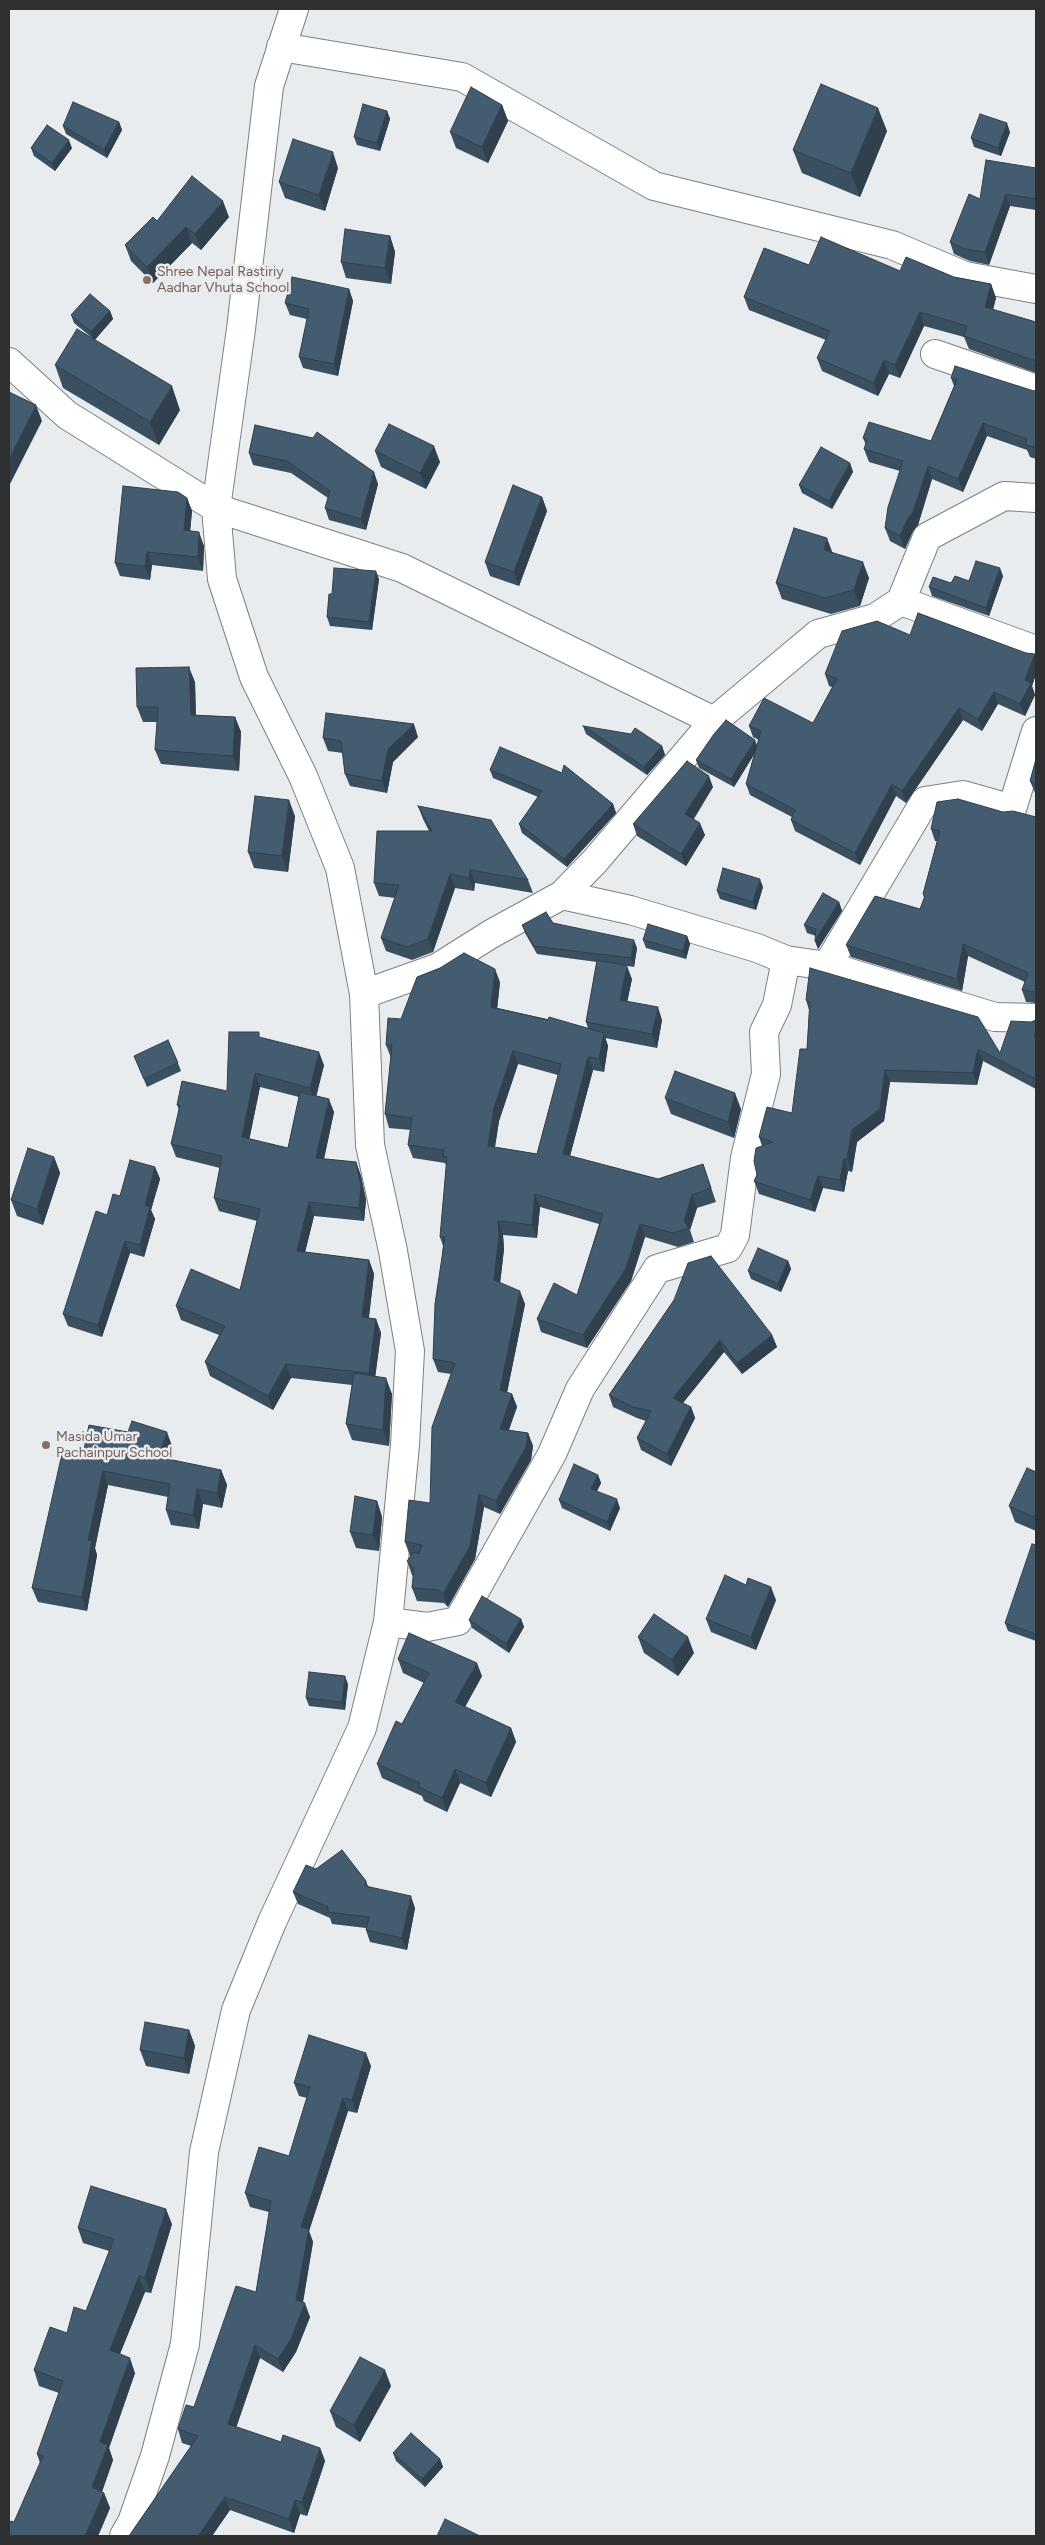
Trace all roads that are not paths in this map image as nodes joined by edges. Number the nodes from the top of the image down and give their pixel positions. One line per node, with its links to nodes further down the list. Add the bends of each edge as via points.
1 (294, 9): 2 (street)
2 (281, 47): 3 (street, via 462,77 654,186 892,245 965,276); 8 (street, via 269,86)
3 (1036, 289)
4 (935, 354): 6 (street)
5 (9, 362): 8 (street, via 67,416)
6 (1036, 389)
7 (1036, 498): 9 (street, via 1004,496 927,537)
8 (216, 508): 11 (street, via 402,568); 16 (street, via 222,579 254,677 303,776 340,868)
9 (901, 601): 10 (street); 11 (street, via 875,618 818,634)
10 (1036, 650)
11 (714, 721): 13 (street)
12 (1036, 731): 15 (street, via 1012,809 963,795 925,801)
13 (562, 895): 14 (street, via 630,910 757,948); 16 (street, via 437,968)
14 (786, 960): 15 (street); 18 (street, via 777,1004 764,1032 766,1074 745,1158 735,1235 728,1248 657,1270 580,1389 552,1454 458,1621 427,1627)
15 (827, 966): 17 (street, via 996,1016)
16 (364, 994): 18 (street, via 370,1146 410,1350 404,1464)
17 (1036, 1018)
18 (388, 1622): 19 (street, via 362,1728 272,1922 236,2010 204,2152 185,2344 155,2456)
19 (124, 2536)

